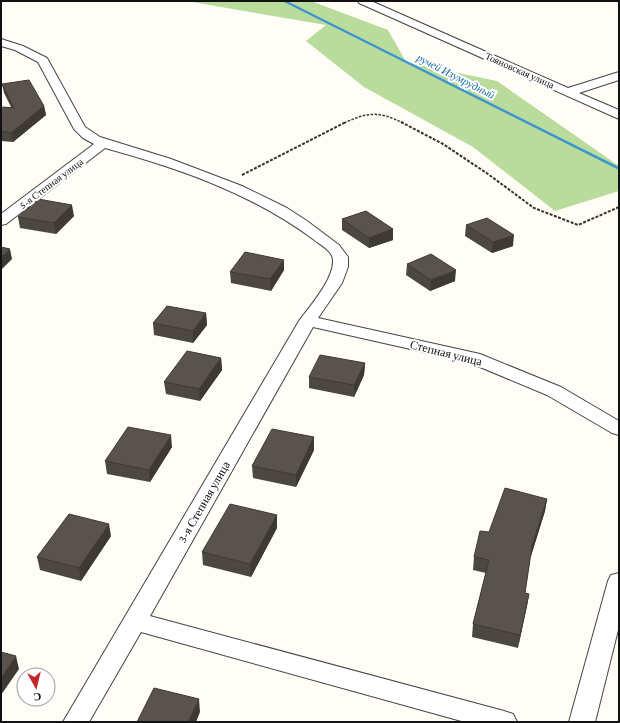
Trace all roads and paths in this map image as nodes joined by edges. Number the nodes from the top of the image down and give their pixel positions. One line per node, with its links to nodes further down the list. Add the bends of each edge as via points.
1 (363, 1): 4 (street, Тояновская улица)
2 (1, 42): 6 (street, 3-я Степная улица, via 43,60 80,129)
3 (619, 76): 4 (street)
4 (568, 92): 5 (street, Тояновская улица)
5 (619, 115)
6 (102, 144): 7 (street, 3-я Степная улица, via 142,154); 9 (street, 5-я Степная улица)
7 (223, 184): 8 (path, via 361,115 379,114 443,144 534,208 578,225); 10 (street, 3-я Степная улица, via 302,223 335,249 341,258 341,267 333,284)
8 (619, 207)
9 (1, 221)
10 (308, 321): 11 (street, Степная улица, via 474,358 554,391); 13 (street, 3-я Степная улица)
11 (619, 429)
12 (619, 581): 16 (street)
13 (135, 621): 14 (street, 3-я Степная улица); 15 (street)
14 (76, 722)
15 (504, 722)
16 (582, 722)

